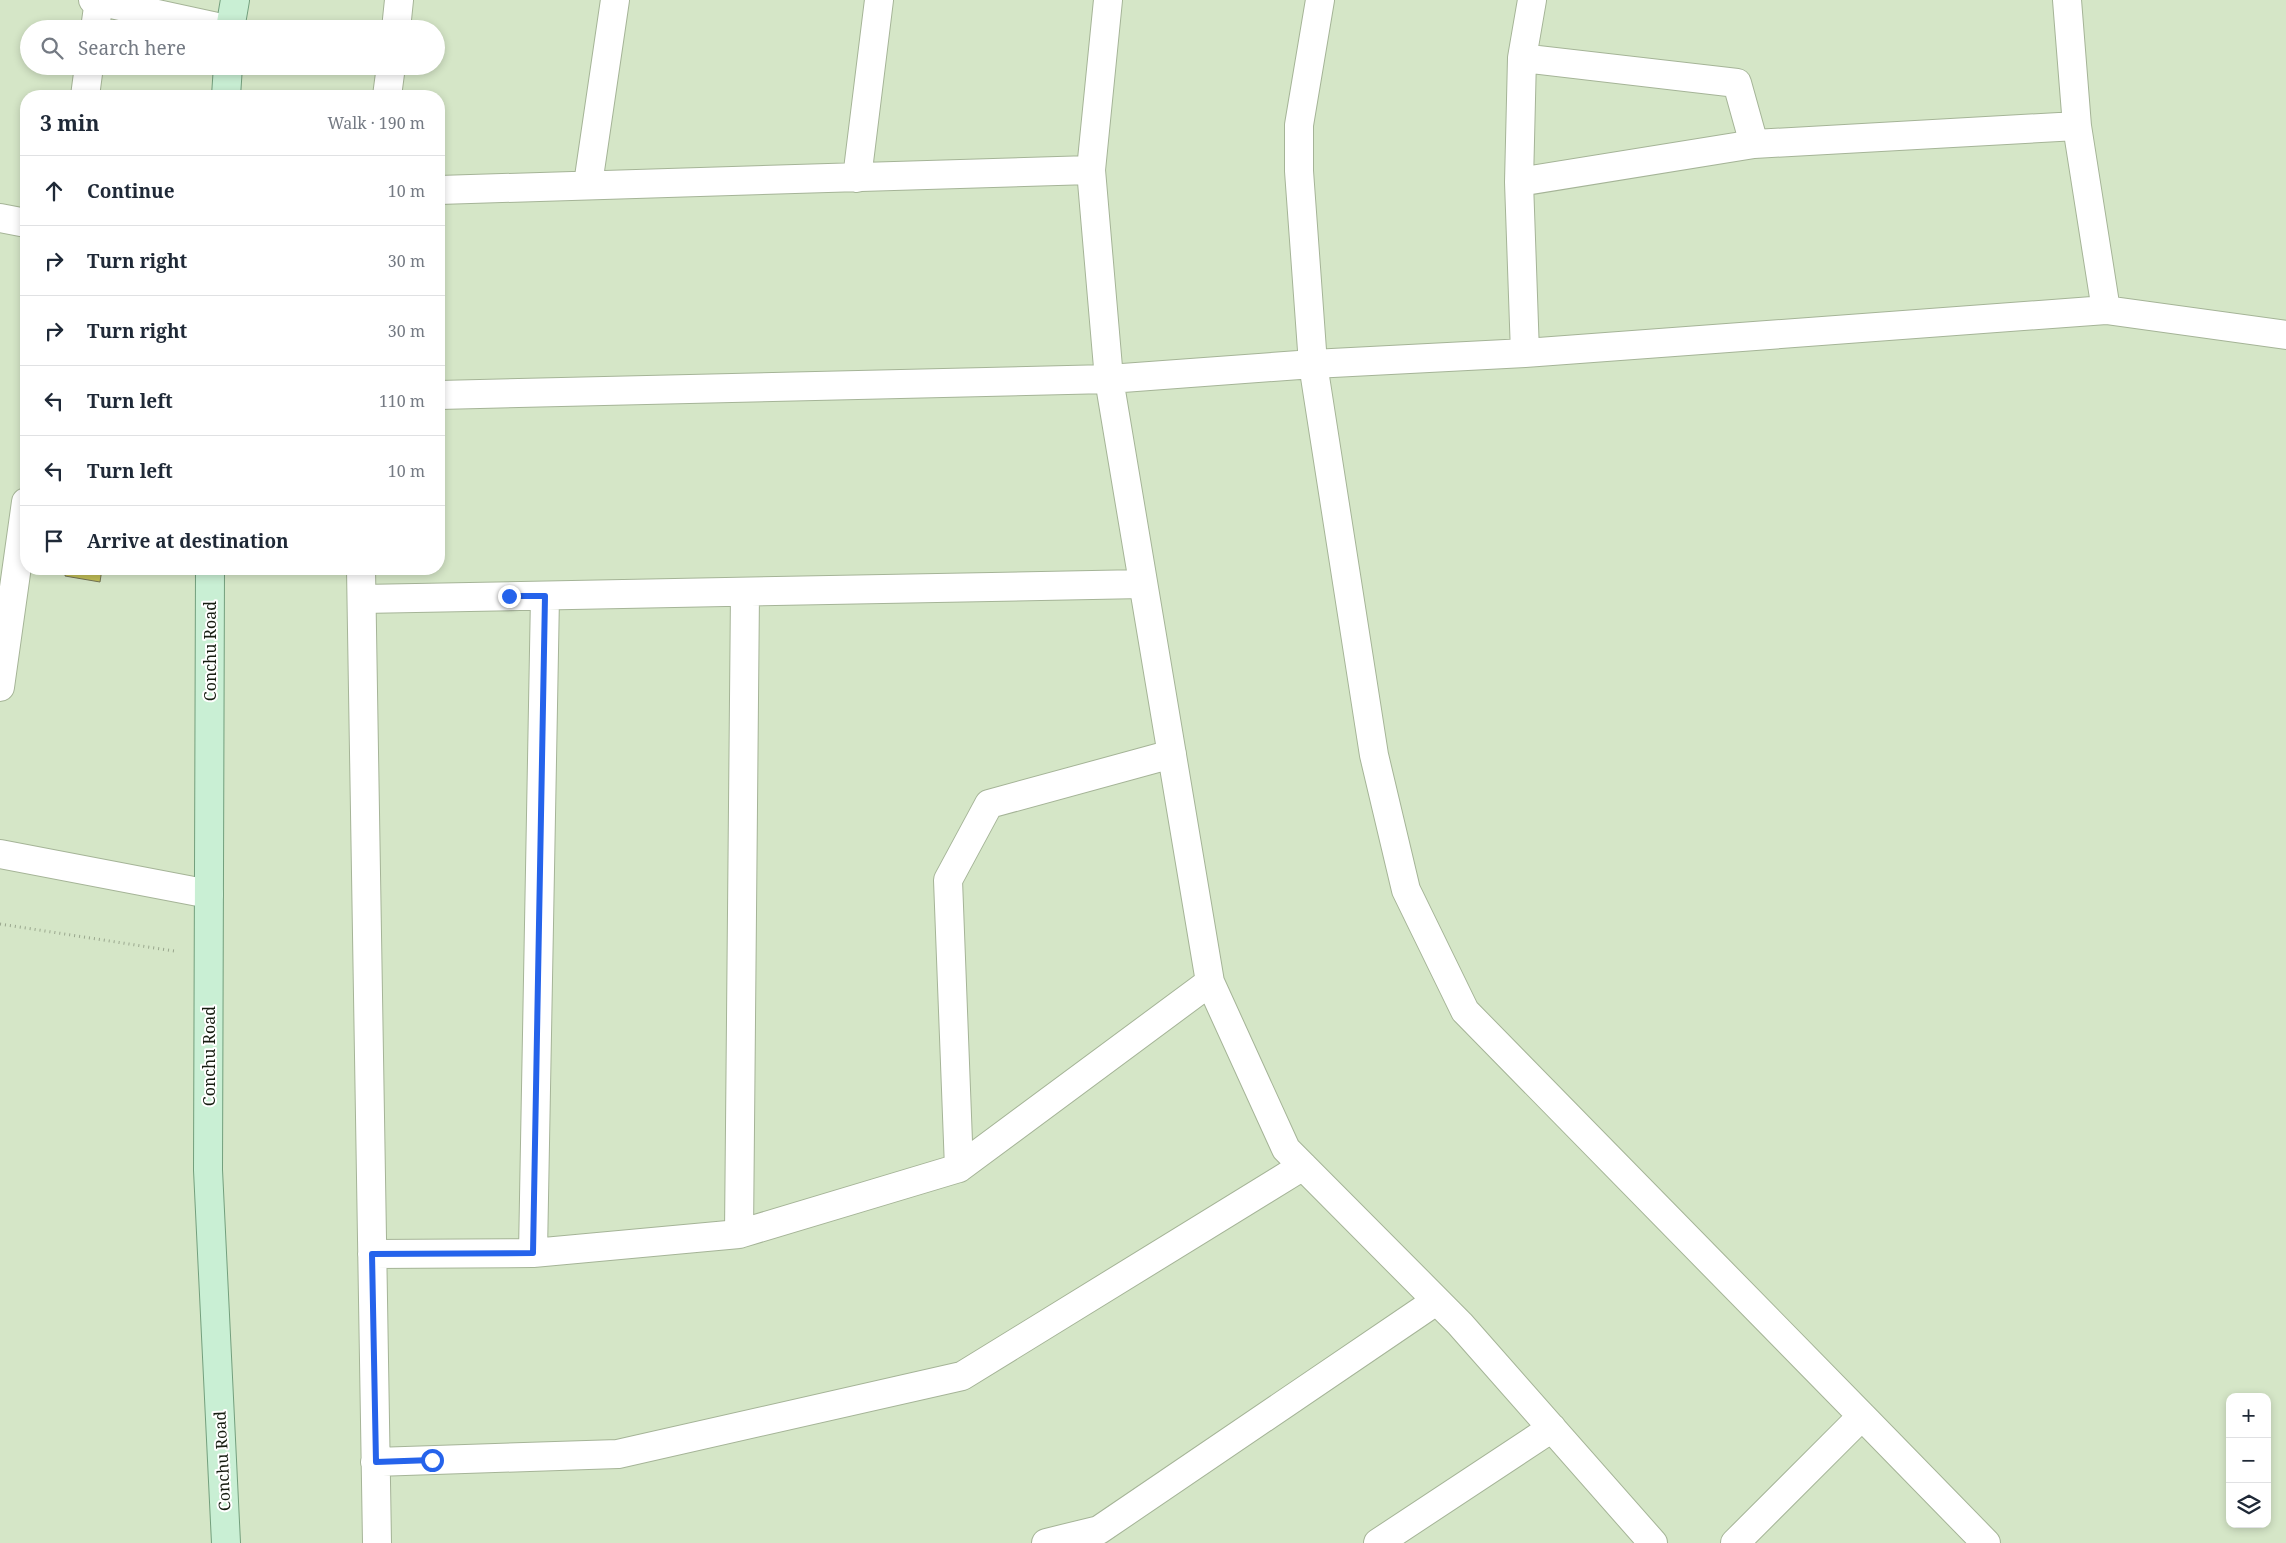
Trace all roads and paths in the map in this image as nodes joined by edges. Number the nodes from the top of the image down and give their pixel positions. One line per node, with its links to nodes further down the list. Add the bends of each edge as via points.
1 (97, 0): 10 (street); 11 (street)
2 (235, 0): 12 (main road)
3 (399, 0): 13 (street)
4 (615, 0): 26 (street)
5 (879, 0): 24 (street)
6 (1108, 0): 23 (street)
7 (1320, 0): 33 (street, via 1299,124 1299,171)
8 (1532, 0): 14 (street)
9 (2067, 0): 21 (street)
10 (96, 20)
11 (186, 20)
12 (232, 20)
13 (397, 20)
14 (1522, 58): 22 (street, via 1737,83); 25 (street)
15 (88, 75): 18 (street)
16 (227, 75): 19 (main road)
17 (390, 75): 20 (street)
18 (86, 90)
19 (226, 90)
20 (388, 90)
21 (2077, 126): 22 (street); 30 (street)
22 (1754, 144): 25 (street)
23 (1091, 170): 24 (street); 34 (street)
24 (857, 178): 26 (street)
25 (1519, 182): 32 (street)
26 (588, 184): 27 (street)
27 (445, 190)
28 (0, 218): 29 (street)
29 (20, 221)
30 (2106, 310): 31 (street); 32 (street)
31 (2286, 335)
32 (1525, 353): 33 (street)
33 (1313, 364): 34 (street); 56 (street, via 1374,755 1406,890 1465,1011)
34 (1109, 379): 35 (street); 39 (street)
35 (445, 395)
36 (20, 545): 43 (street)
37 (210, 575): 46 (main road, Conchu Road)
38 (362, 575): 42 (street)
39 (1143, 584): 40 (street); 44 (street)
40 (745, 592): 41 (street); 52 (street)
41 (545, 596): 42 (street); 53 (street)
42 (362, 599): 54 (street)
43 (0, 687)
44 (1172, 754): 49 (street); 51 (street, via 989,804 948,880)
45 (0, 854): 46 (street)
46 (209, 894): 48 (main road, Conchu Road)
47 (0, 924): 48 (path)
48 (209, 957): 59 (main road, Conchu Road, via 208,1170)
49 (1210, 982): 50 (street, via 1286,1148); 51 (street)
50 (1303, 1166): 55 (street); 58 (street, via 962,1376 618,1454)
51 (959, 1168): 52 (street)
52 (739, 1234): 53 (street)
53 (533, 1253): 54 (street)
54 (372, 1254): 58 (street)
55 (1436, 1301): 57 (street); 61 (street, via 1099,1530)
56 (1862, 1416): 64 (street); 65 (street)
57 (1552, 1428): 62 (street); 63 (street)
58 (376, 1462): 60 (street)
59 (226, 1543)
60 (377, 1543)
61 (1046, 1543)
62 (1378, 1543)
63 (1653, 1543)
64 (1735, 1543)
65 (1986, 1543)

